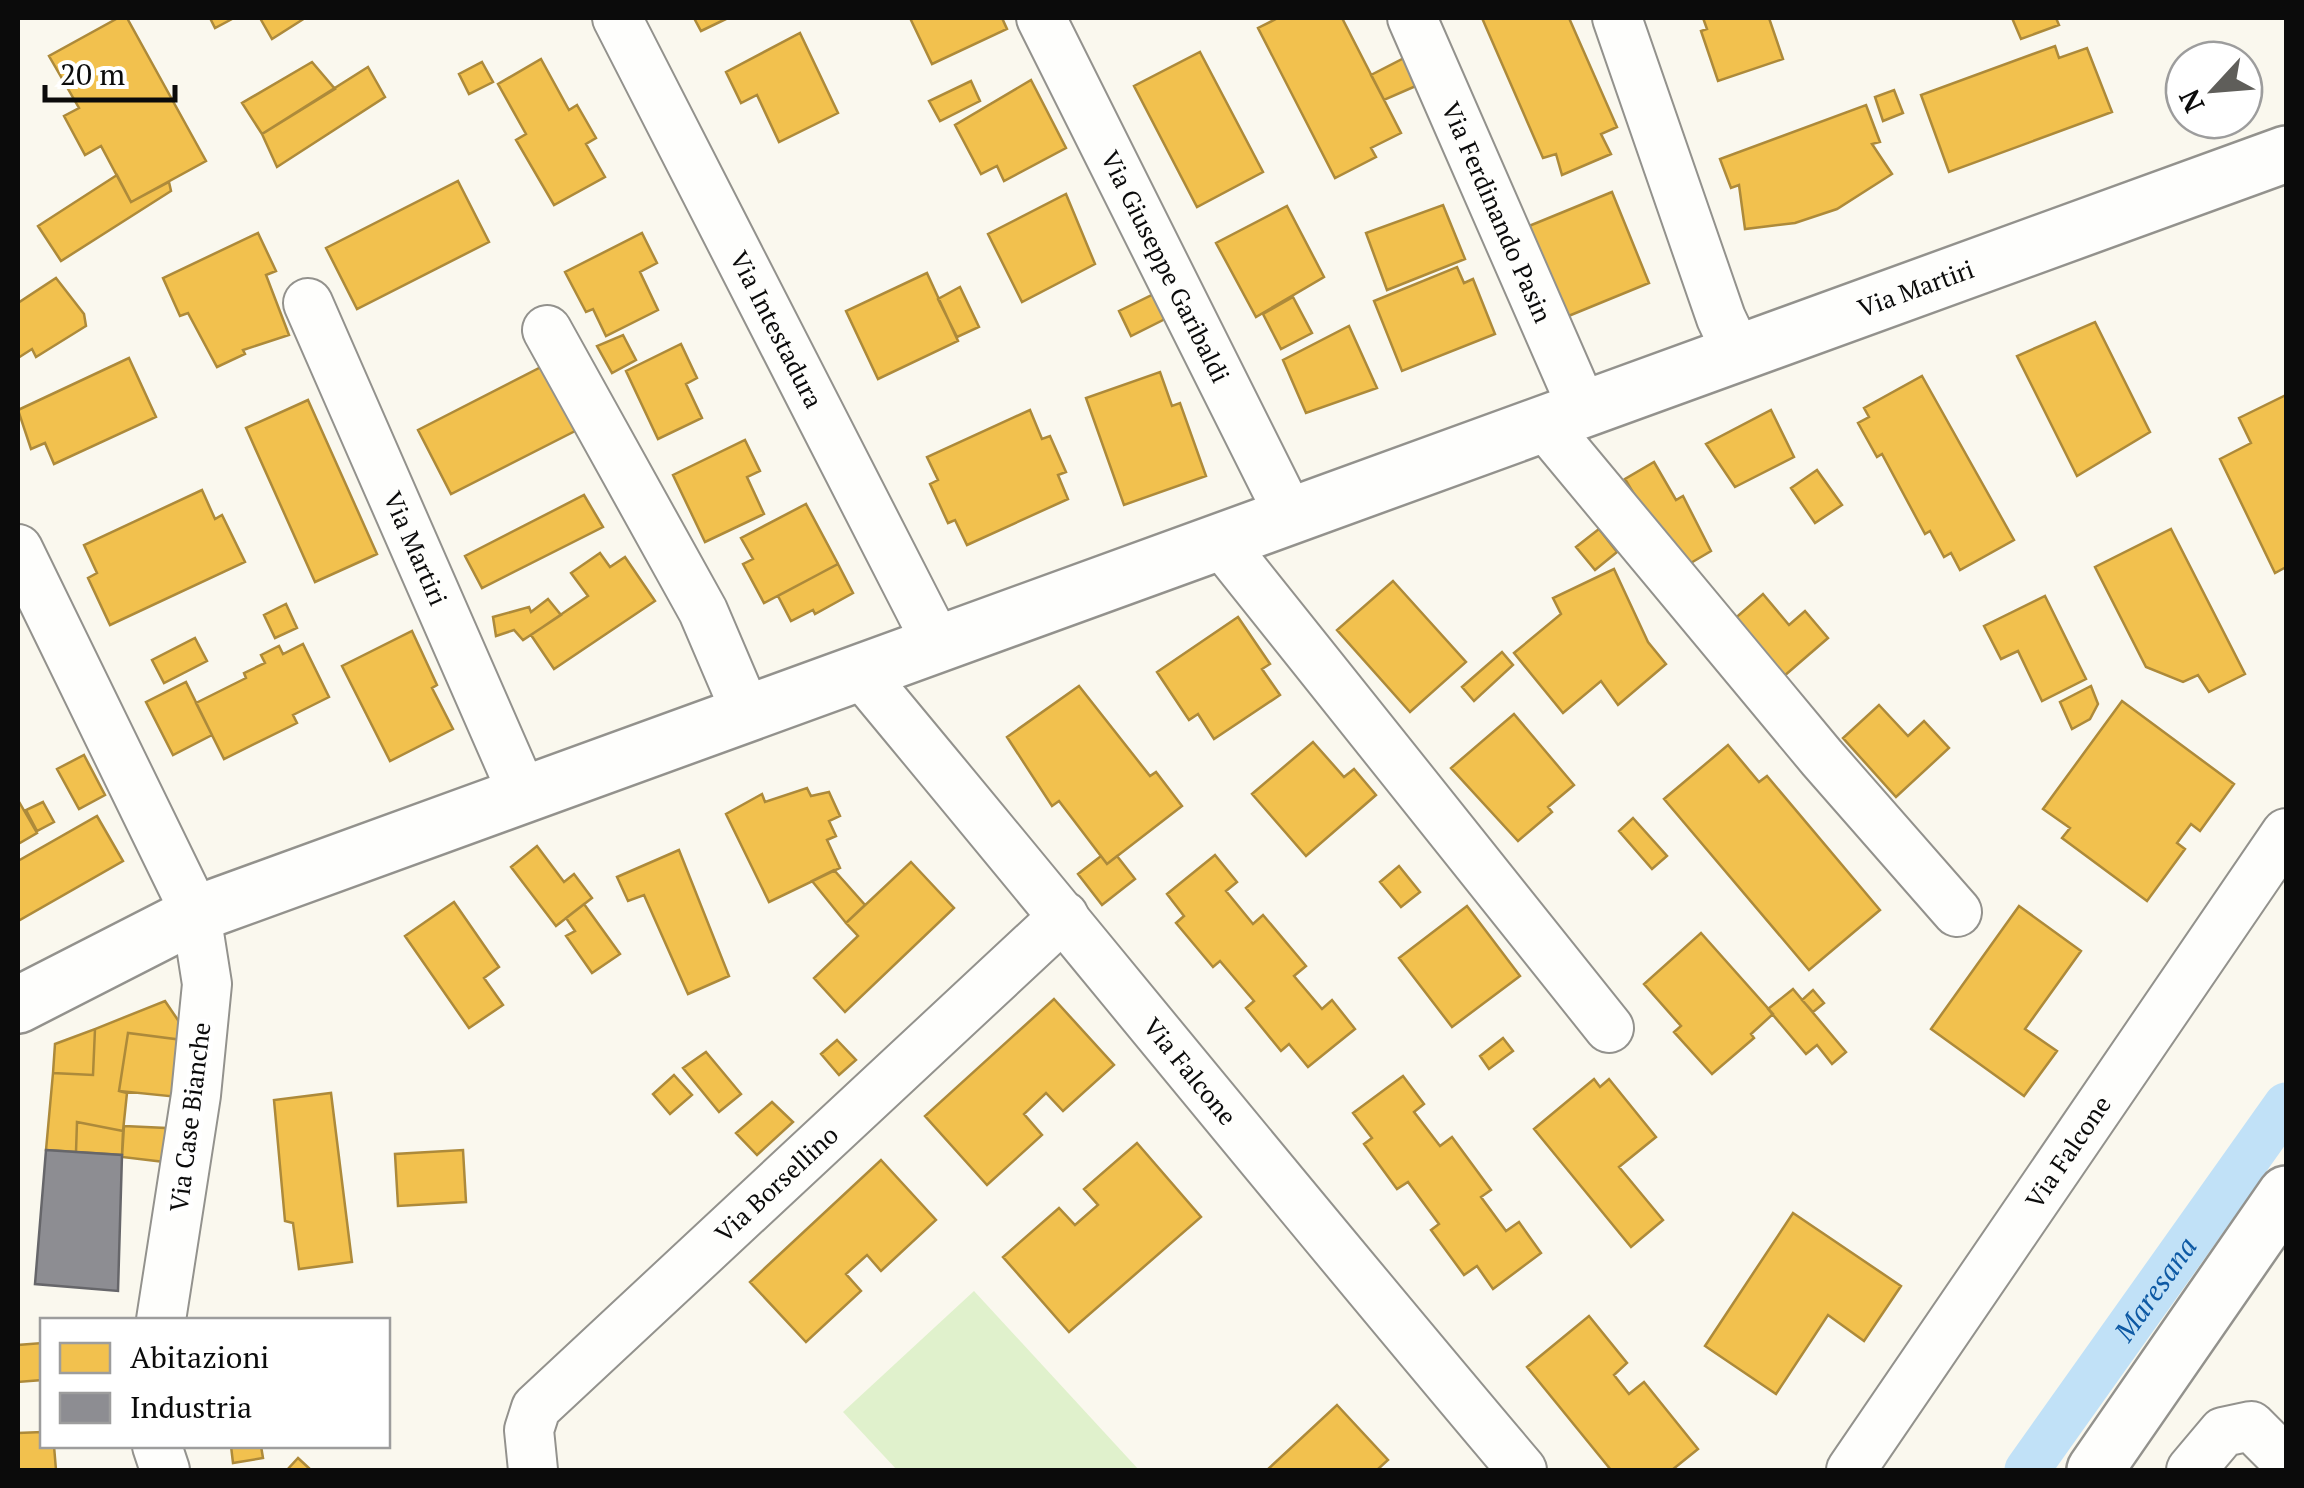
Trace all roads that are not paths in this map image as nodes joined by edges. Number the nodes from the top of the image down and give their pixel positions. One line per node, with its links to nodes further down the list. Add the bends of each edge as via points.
1 (617, 18): 13 (street, Via Intestadura)
2 (1041, 18): 10 (street, Via Giuseppe Garibaldi)
3 (1412, 18): 9 (street, Via Ferdinando Pasin)
4 (1617, 18): 8 (street)
5 (2286, 154): 8 (street, Via Martiri)
6 (308, 303): 16 (street, Via Martiri)
7 (548, 330): 15 (street, via 704,611)
8 (1738, 354): 9 (street, Via Martiri)
9 (1564, 417): 10 (street, Via Martiri); 18 (street, via 1822,758)
10 (1290, 516): 11 (street, Via Martiri)
11 (1220, 541): 13 (street, Via Martiri); 22 (street)
12 (18, 550): 19 (street)
13 (937, 643): 14 (street, Via Martiri)
14 (860, 672): 15 (street, Via Martiri); 20 (street, Via Falcone)
15 (747, 714): 16 (street, Via Martiri)
16 (522, 794): 19 (street, Via Martiri)
17 (2286, 833): 28 (street, Via Falcone)
18 (1958, 912)
19 (196, 914): 21 (street, Via Martiri); 24 (street, Via Case Bianche, via 207,984)
20 (1064, 916): 26 (street, Via Borsellino, via 536,1408 528,1430); 27 (street, Via Falcone)
21 (18, 1005)
22 (1610, 1028)
23 (2286, 1194): 29 (street)
24 (161, 1318)
25 (2286, 1461): 30 (street, via 2251,1426 2223,1432)
26 (533, 1470)
27 (1522, 1470)
28 (1851, 1470)
29 (2095, 1470)
30 (2190, 1470)

